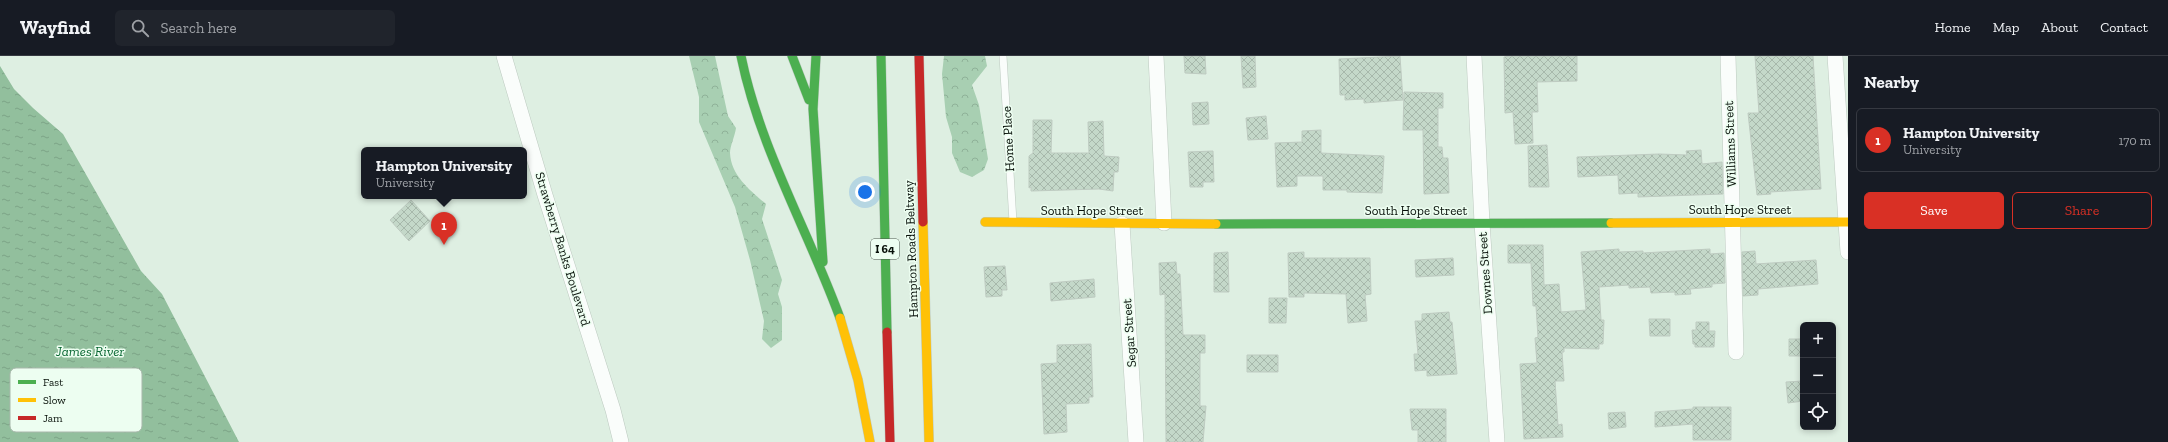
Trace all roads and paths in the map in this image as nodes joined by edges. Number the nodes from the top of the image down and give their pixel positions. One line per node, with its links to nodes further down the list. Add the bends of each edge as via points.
1 (504, 56): 23 (street, Strawberry Banks Boulevard)
2 (741, 56): 21 (main road, via 751,100 793,211)
3 (792, 56): 12 (main road)
4 (816, 56): 12 (main road)
5 (881, 56): 25 (main road, Hampton Roads Beltway / I 64)
6 (919, 56): 26 (main road, Hampton Roads Beltway)
7 (1003, 56): 16 (lane, Home Place)
8 (1156, 56): 17 (street)
9 (1474, 56): 18 (street, Downes Street)
10 (1728, 56): 14 (street, Williams Street)
11 (1835, 56): 15 (street)
12 (812, 109): 21 (main road)
13 (984, 222): 16 (main road, South Hope Street)
14 (1732, 222): 15 (main road, South Hope Street); 18 (main road, South Hope Street); 22 (street, Williams Street)
15 (1847, 222): 20 (street)
16 (1013, 223): 19 (main road, South Hope Street)
17 (1164, 223): 18 (main road, South Hope Street); 19 (main road, South Hope Street)
18 (1482, 223): 28 (street, Downes Street)
19 (1122, 224): 27 (street, Segar Street)
20 (1848, 252)
21 (824, 279): 24 (main road, via 858,378)
22 (1736, 352)
23 (621, 442)
24 (870, 442)
25 (890, 442)
26 (929, 442)
27 (1136, 442)
28 (1497, 442)

